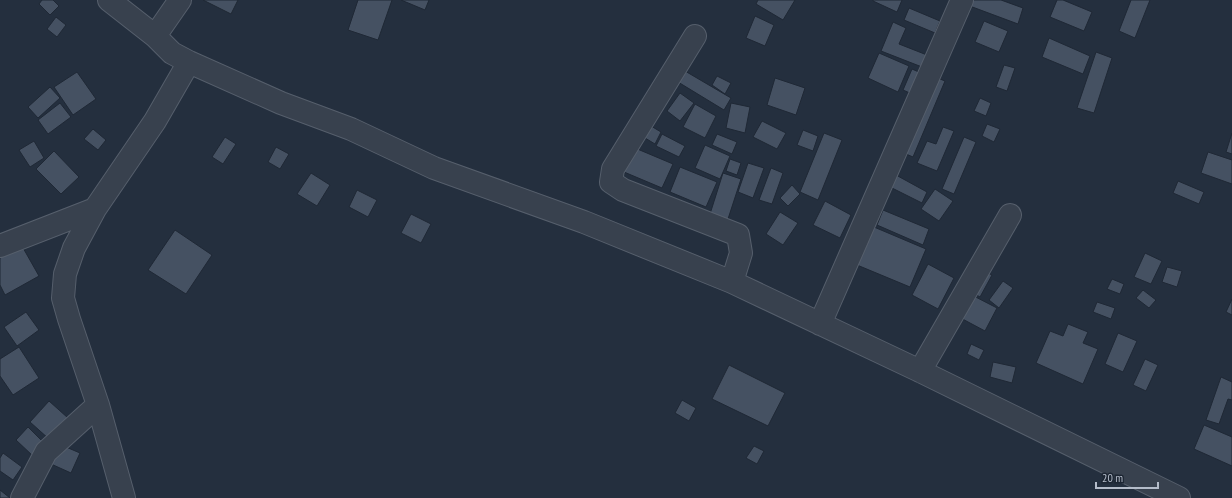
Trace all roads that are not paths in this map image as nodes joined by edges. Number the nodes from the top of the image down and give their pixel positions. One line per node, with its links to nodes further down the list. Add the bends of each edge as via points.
1 (109, 0): 4 (street)
2 (180, 0): 4 (street)
3 (962, 0): 11 (street)
4 (156, 36): 6 (street, via 172,53)
5 (695, 36): 10 (street, via 613,169 611,182 622,190 738,235 741,253)
6 (189, 62): 7 (street, via 155,121); 10 (street, via 434,168 584,222)
7 (95, 209): 9 (street); 13 (street, via 74,248 65,274 63,298)
8 (1010, 214): 12 (street)
9 (0, 246)
10 (732, 282): 11 (street)
11 (820, 324): 12 (street)
12 (920, 371): 14 (street)
13 (98, 405): 15 (street, via 46,452); 16 (street)
14 (1165, 495)
15 (22, 498)
16 (124, 498)

